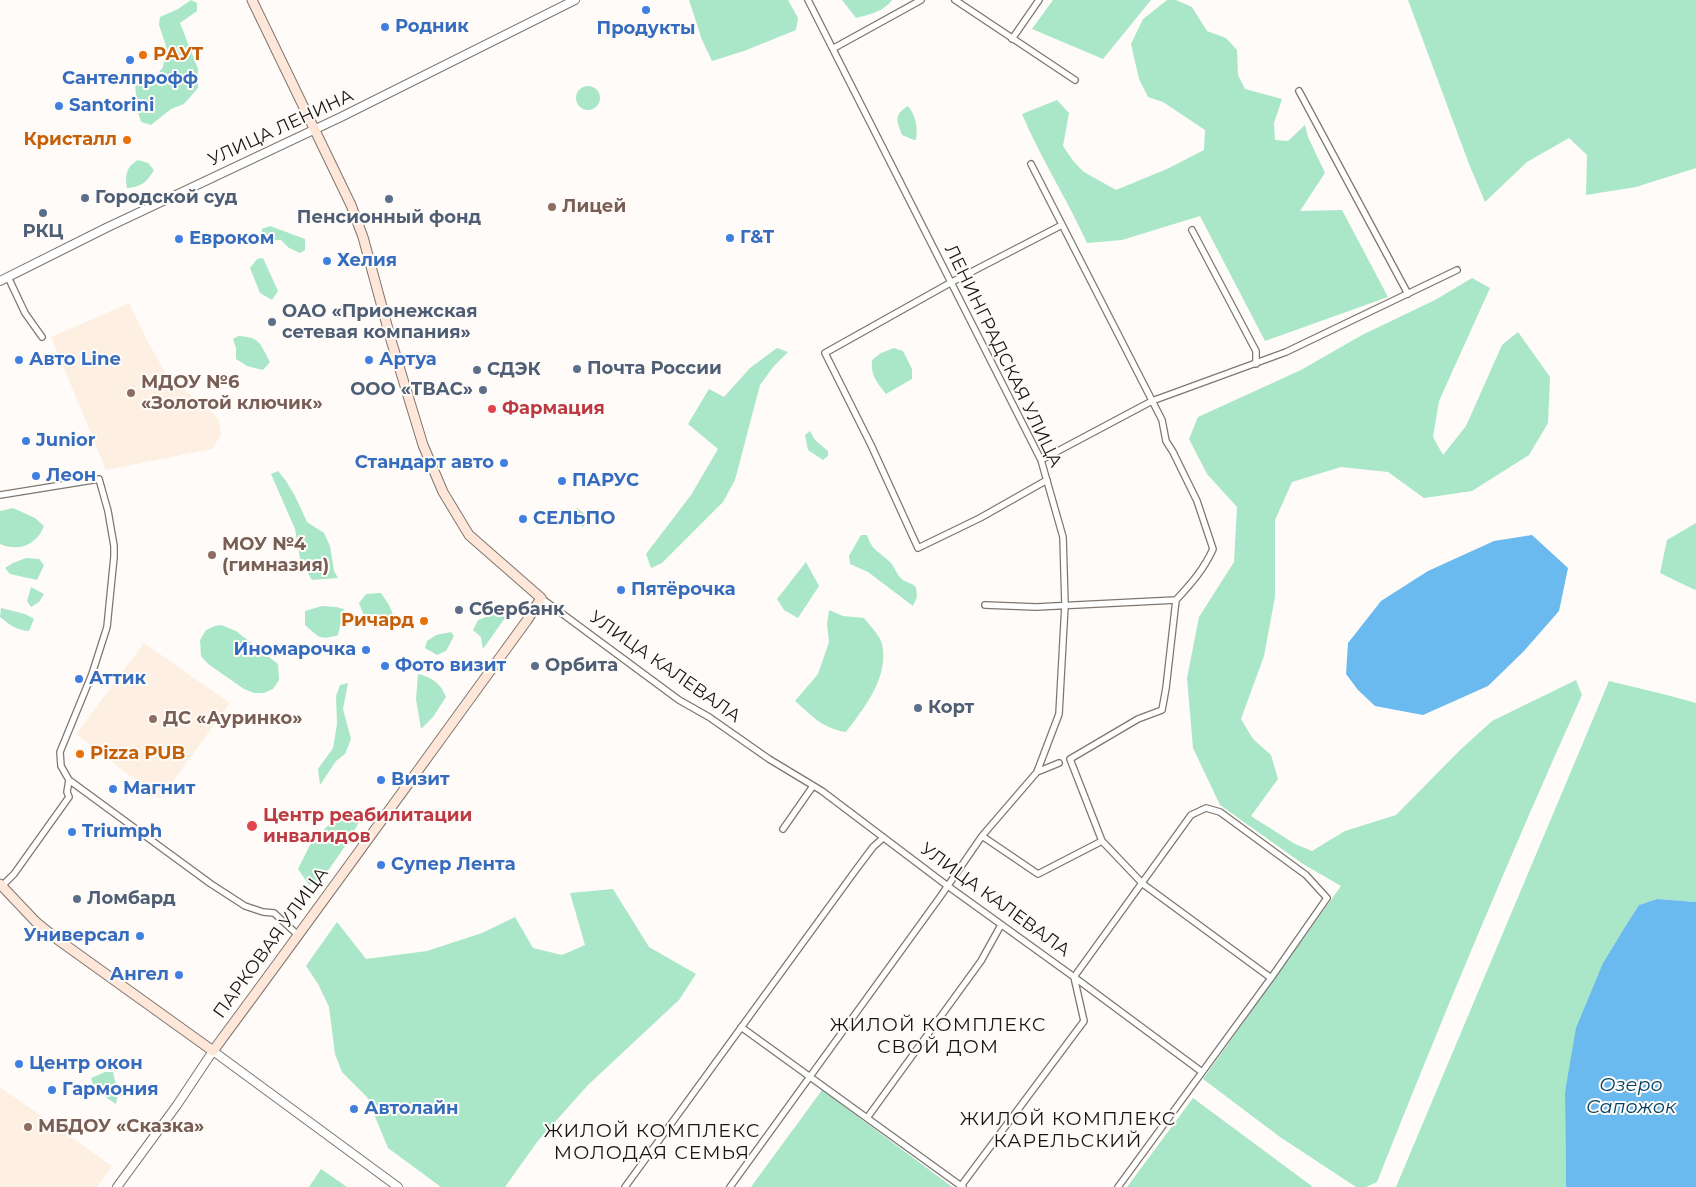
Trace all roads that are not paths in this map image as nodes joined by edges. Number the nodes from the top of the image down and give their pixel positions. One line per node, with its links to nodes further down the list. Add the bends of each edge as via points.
1 (252, 0): 11 (main road, УЛИЦА КАЛЕВАЛА)
2 (575, 0): 11 (street, УЛИЦА ЛЕНИНА)
3 (808, 0): 8 (street, ЛЕНИНГРАДСКАЯ УЛИЦА)
4 (921, 0): 8 (street)
5 (955, 0): 7 (street)
6 (1039, 0): 7 (street)
7 (1012, 39): 9 (street)
8 (834, 48): 18 (street, ЛЕНИНГРАДСКАЯ УЛИЦА)
9 (1075, 80)
10 (1299, 91): 19 (street)
11 (314, 129): 16 (street, УЛИЦА ЛЕНИНА); 26 (main road, УЛИЦА КАЛЕВАЛА, via 351,205 363,238 419,435 439,484 469,535)
12 (1032, 164): 13 (street)
13 (1062, 225): 18 (street); 22 (street)
14 (1192, 230): 21 (street, via 1256,351)
15 (1457, 270): 19 (street)
16 (8, 277): 17 (street, УЛИЦА ЛЕНИНА); 20 (street, via 25,313)
17 (0, 281)
18 (950, 283): 23 (street, ЛЕНИНГРАДСКАЯ УЛИЦА); 24 (street, via 825,352 918,548)
19 (1408, 294): 21 (street)
20 (42, 337)
21 (1256, 364): 22 (street)
22 (1152, 401): 23 (street); 27 (street, via 1162,420 1166,441 1197,501 1213,549 1193,583)
23 (1041, 460): 24 (street, ЛЕНИНГРАДСКАЯ УЛИЦА)
24 (1047, 480): 29 (street, ЛЕНИНГРАДСКАЯ УЛИЦА, via 1063,537)
25 (0, 495): 32 (street, via 99,479 108,511 114,546 111,593 100,651 60,752 61,766)
26 (541, 598): 33 (street, УЛИЦА КАЛЕВАЛА, via 679,700); 42 (main road, ПАРКОВАЯ УЛИЦА)
27 (1176, 600): 29 (street); 37 (street, via 1162,710 1138,718 1070,759)
28 (985, 605): 29 (street)
29 (1065, 606): 31 (street, ЛЕНИНГРАДСКАЯ УЛИЦА, via 1059,714)
30 (1058, 763): 31 (street)
31 (1037, 772): 35 (street, ЛЕНИНГРАДСКАЯ УЛИЦА)
32 (69, 780): 39 (street, via 69,797 14,874); 42 (street, via 218,888 254,910 274,913)
33 (813, 786): 34 (street); 36 (street, УЛИЦА КАЛЕВАЛА)
34 (783, 829)
35 (982, 836): 37 (street, via 1038,874); 40 (street, ЛЕНИНГРАДСКАЯ УЛИЦА)
36 (883, 838): 40 (street, УЛИЦА КАЛЕВАЛА); 45 (street, via 873,847)
37 (1102, 841): 38 (street)
38 (1143, 884): 43 (street); 44 (street); 44 (street, via 1191,815 1206,808 1220,812 1275,852 1306,875 1327,898)
39 (1, 886): 46 (main road, via 57,939)
40 (948, 886): 41 (street, УЛИЦА КАЛЕВАЛА); 48 (street, ЛЕНИНГРАДСКАЯ УЛИЦА)
41 (1001, 925): 43 (street, УЛИЦА КАЛЕВАЛА); 49 (street, via 981,960)
42 (298, 936): 46 (main road, ПАРКОВАЯ УЛИЦА)
43 (1074, 977): 47 (street, УЛИЦА КАЛЕВАЛА); 50 (street, via 1084,1021)
44 (1271, 978): 47 (street)
45 (741, 1026): 48 (street); 53 (street)
46 (212, 1051): 51 (street, ПАРКОВАЯ УЛИЦА); 52 (street)
47 (1202, 1072): 55 (street)
48 (810, 1077): 49 (street); 54 (street, ЛЕНИНГРАДСКАЯ УЛИЦА)
49 (867, 1118): 50 (street)
50 (962, 1186)
51 (117, 1187)
52 (398, 1187)
53 (625, 1187)
54 (730, 1187)
55 (1118, 1187)

